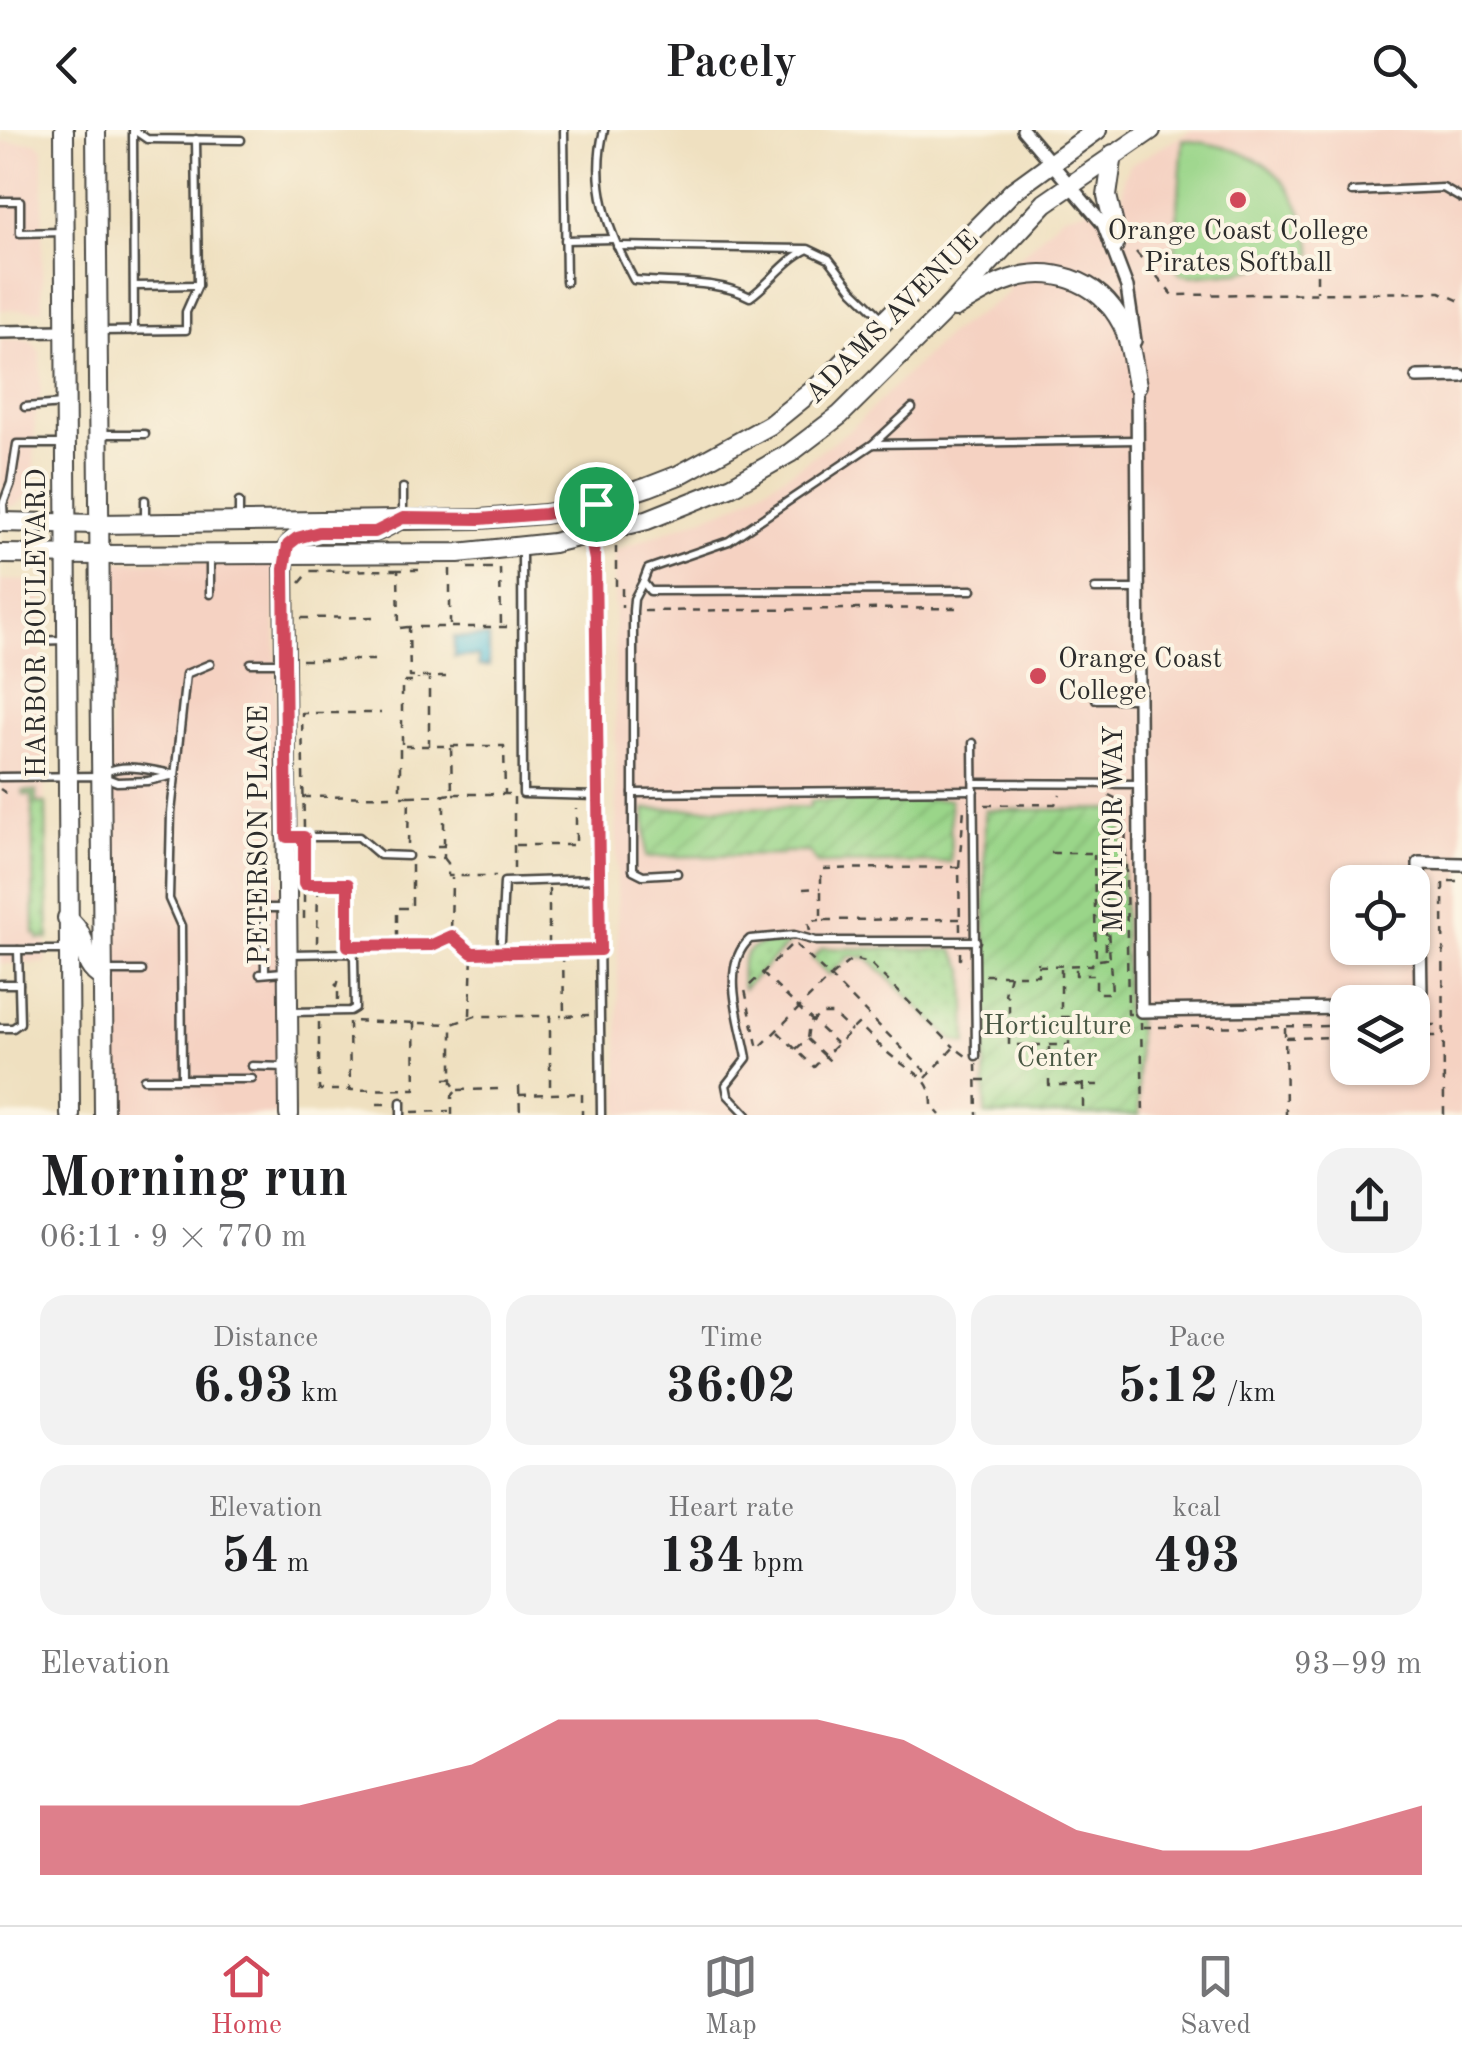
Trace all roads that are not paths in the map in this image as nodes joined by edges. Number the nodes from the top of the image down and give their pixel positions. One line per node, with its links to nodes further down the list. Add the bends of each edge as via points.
1 (64, 130): 17 (main road, HARBOR BOULEVARD)
2 (96, 130): 30 (main road)
3 (134, 130): 9 (lane, via 147,139); 24 (lane)
4 (564, 130): 18 (lane)
5 (604, 130): 19 (lane, via 599,188)
6 (1023, 130): 12 (street, MONITOR WAY)
7 (1097, 130): 12 (main road, ADAMS AVENUE)
8 (1151, 130): 11 (main road, ADAMS AVENUE)
9 (196, 140): 10 (lane); 23 (lane)
10 (240, 140)
11 (1112, 154): 13 (main road, ADAMS AVENUE); 20 (main road)
12 (1050, 163): 13 (street, MONITOR WAY); 26 (main road, ADAMS AVENUE, via 1013,191)
13 (1070, 184): 20 (street, MONITOR WAY); 25 (main road, ADAMS AVENUE, via 1034,213)
14 (1352, 192): 15 (lane, via 1443,188)
15 (1462, 199)
16 (0, 201): 17 (lane, via 20,201 20,232)
17 (64, 232): 27 (main road, HARBOR BOULEVARD)
18 (564, 240): 19 (lane); 22 (lane)
19 (616, 243): 21 (lane); 21 (lane, via 634,280 730,286 750,297)
20 (1114, 245): 33 (street, MONITOR WAY, via 1127,287)
21 (808, 249): 26 (lane, via 829,259)
22 (566, 282)
23 (198, 285): 24 (lane); 28 (lane, via 186,330)
24 (134, 286): 28 (lane)
25 (941, 315): 33 (main road, via 1029,274 1080,282 1123,326); 52 (main road, ADAMS AVENUE, via 840,415 790,453 732,486)
26 (886, 321): 45 (main road, ADAMS AVENUE, via 770,426 679,475)
27 (64, 331): 29 (street); 34 (main road, HARBOR BOULEVARD)
28 (134, 331): 30 (lane)
29 (0, 332)
30 (98, 332): 37 (main road)
31 (1462, 376): 32 (street)
32 (1417, 377)
33 (1137, 384): 39 (street, MONITOR WAY)
34 (65, 404): 35 (lane); 40 (main road, HARBOR BOULEVARD)
35 (24, 407)
36 (912, 408): 41 (lane)
37 (98, 434): 38 (lane); 51 (main road)
38 (145, 434)
39 (1137, 440): 41 (lane); 62 (street, MONITOR WAY)
40 (65, 444): 48 (lane, via 17,444); 49 (main road, HARBOR BOULEVARD)
41 (873, 444): 60 (lane, via 728,541 648,570)
42 (403, 488): 46 (lane)
43 (145, 500): 50 (lane)
44 (239, 502): 47 (lane)
45 (596, 504): 46 (main road, ADAMS AVENUE, via 480,519); 52 (main road)
46 (403, 518): 47 (main road, ADAMS AVENUE); 55 (main road, via 375,532 297,538); 59 (main road)
47 (239, 521): 50 (main road, ADAMS AVENUE)
48 (2, 522): 49 (main road, ADAMS AVENUE)
49 (65, 523): 51 (main road, ADAMS AVENUE); 56 (main road, HARBOR BOULEVARD)
50 (145, 523): 51 (main road, ADAMS AVENUE)
51 (98, 524): 57 (main road)
52 (597, 532): 53 (main road, ADAMS AVENUE); 80 (lane)
53 (522, 548): 59 (main road, ADAMS AVENUE); 80 (lane, via 522,794)
54 (0, 554): 56 (main road, ADAMS AVENUE)
55 (284, 554): 58 (main road, ADAMS AVENUE); 59 (main road, ADAMS AVENUE); 67 (main road, PETERSON PLACE)
56 (64, 555): 57 (main road, ADAMS AVENUE); 65 (main road, HARBOR BOULEVARD)
57 (98, 555): 58 (main road, ADAMS AVENUE); 75 (main road)
58 (210, 555): 64 (lane)
59 (401, 562)
60 (643, 582): 63 (lane, via 650,591); 79 (lane, via 632,611)
61 (1095, 589): 62 (lane)
62 (1138, 589): 71 (street, MONITOR WAY)
63 (972, 590)
64 (210, 594)
65 (65, 640): 66 (lane); 74 (main road, HARBOR BOULEVARD)
66 (30, 641)
67 (295, 661): 68 (lane); 81 (main road, PETERSON PLACE)
68 (250, 663)
69 (210, 664): 73 (lane, via 186,674)
70 (1096, 699): 71 (lane)
71 (1139, 700): 77 (street, MONITOR WAY)
72 (973, 744): 78 (lane)
73 (175, 775): 75 (lane, via 117,782); 75 (lane, via 113,768); 106 (lane, via 169,899 181,926)
74 (66, 776): 75 (lane); 76 (lane); 87 (main road, HARBOR BOULEVARD)
75 (101, 776): 96 (main road)
76 (0, 777)
77 (1140, 784): 78 (lane); 100 (street, MONITOR WAY, via 1141,1011)
78 (974, 787): 79 (lane); 89 (lane)
79 (633, 793): 84 (lane, via 634,870)
80 (597, 796): 85 (lane)
81 (296, 837): 82 (lane, via 359,838 380,855); 86 (main road, PETERSON PLACE)
82 (410, 857)
83 (1462, 864): 99 (street, via 1419,863)
84 (677, 873)
85 (599, 879): 88 (lane, via 504,882); 114 (lane)
86 (288, 908): 90 (lane, via 264,908); 94 (main road, PETERSON PLACE)
87 (67, 918): 93 (main road, HARBOR BOULEVARD); 96 (main road, via 82,932 91,970)
88 (500, 940)
89 (976, 941): 103 (lane); 115 (lane, via 750,939 733,969 747,1058 726,1085)
90 (264, 946): 94 (lane); 94 (lane, via 262,974)
91 (0, 950): 92 (lane)
92 (18, 950): 93 (lane); 98 (lane)
93 (67, 950): 111 (main road, HARBOR BOULEVARD)
94 (288, 958): 101 (main road, PETERSON PLACE); 101 (lane, via 354,958 354,1008)
95 (142, 971): 96 (lane)
96 (102, 974): 112 (main road)
97 (0, 984): 98 (lane)
98 (19, 984): 102 (lane, via 20,1023)
99 (1420, 985)
100 (1330, 1008)
101 (289, 1012): 105 (main road, PETERSON PLACE)
102 (0, 1028)
103 (976, 1056)
104 (252, 1066): 105 (lane)
105 (288, 1066): 113 (main road, PETERSON PLACE)
106 (182, 1078): 107 (lane); 108 (lane)
107 (144, 1079)
108 (252, 1079)
109 (401, 1102): 110 (lane)
110 (401, 1113)
111 (70, 1115)
112 (104, 1115)
113 (290, 1115)
114 (601, 1115)
115 (747, 1115)

